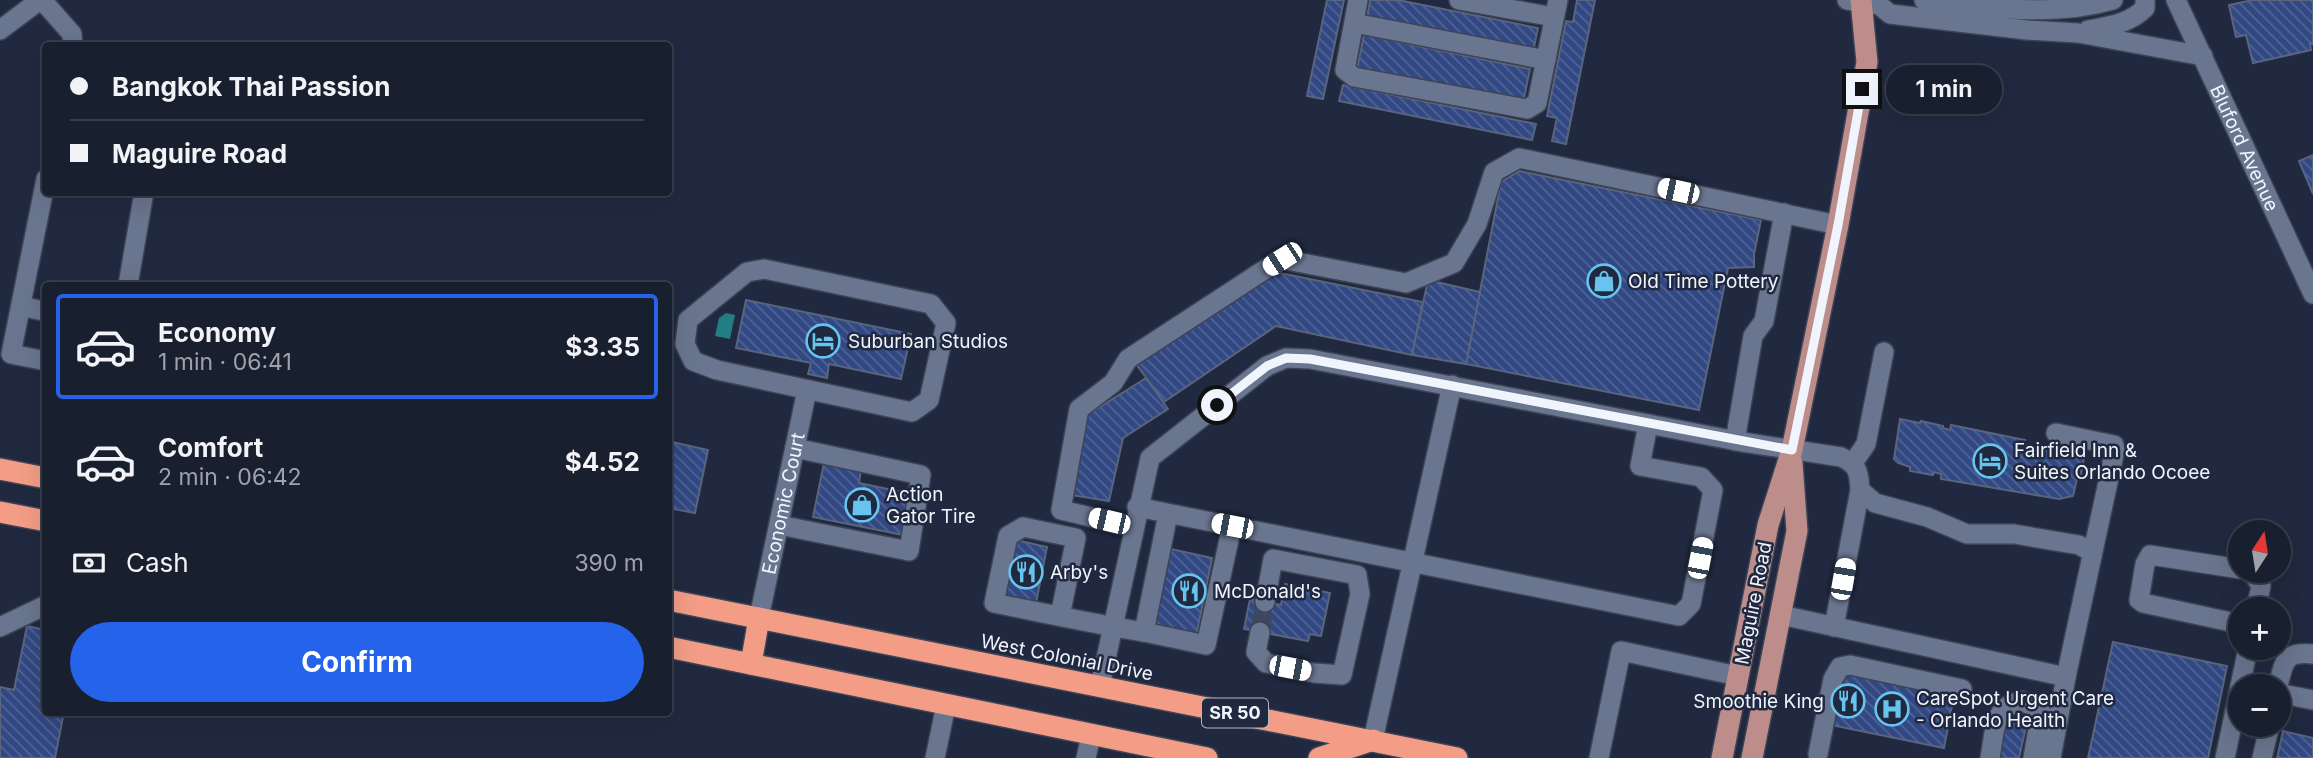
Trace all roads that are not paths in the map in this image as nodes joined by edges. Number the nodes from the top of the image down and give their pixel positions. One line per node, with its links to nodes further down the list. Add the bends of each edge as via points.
1 (41, 0): 11 (street); 13 (street, via 72,34)
2 (1358, 0): 10 (street)
3 (1459, 0): 9 (street)
4 (1924, 0): 5 (street, via 2004,9)
5 (2114, 0)
6 (2176, 0): 14 (street, Bluford Avenue)
7 (1868, 1): 12 (street, via 1890,14); 19 (main road, Maguire Road, via 1867,62)
8 (2145, 1): 12 (street, via 2145,8 2126,22)
9 (1556, 8): 15 (street)
10 (1354, 23): 15 (street); 15 (street, via 1346,70 1354,77 1527,109 1537,103)
11 (0, 30)
12 (2078, 33): 14 (street)
13 (73, 42)
14 (2203, 56): 21 (street, Bluford Avenue)
15 (1546, 60)
16 (43, 196): 22 (street)
17 (143, 196): 20 (street)
18 (1784, 214): 19 (street); 30 (street, via 1764,321 1754,336); 38 (street, via 1519,158 1493,172 1477,224 1454,263 1406,283 1282,259 1128,359 1113,383 1079,409)
19 (1838, 225): 32 (main road, Maguire Road)
20 (129, 282)
21 (2313, 294)
22 (21, 306): 23 (street); 25 (street, via 11,354)
23 (42, 311)
24 (1884, 352): 33 (street, via 1866,444)
25 (42, 360)
26 (1452, 385): 28 (street); 37 (street, via 1286,358 1267,366 1150,458); 48 (street)
27 (807, 390): 27 (street, via 693,361 685,344 688,320 747,272 764,269 931,304 946,323 929,400 912,412); 31 (street, Economic Court)
28 (1648, 424): 30 (street); 48 (street, via 1640,466 1701,477 1713,490 1691,604 1679,616)
29 (2056, 433): 47 (street, via 2114,445)
30 (1735, 441): 32 (street)
31 (795, 448): 42 (street, Economic Court); 42 (street, via 921,475 909,551)
32 (1792, 450): 33 (street); 54 (main road, Maguire Road, via 1797,531); 67 (main road, Maguire Road, via 1768,525)
33 (1853, 463): 36 (street)
34 (0, 469): 35 (highway)
35 (42, 477)
36 (1860, 490): 47 (street, via 1875,503 1967,534 2014,534 2079,545); 60 (street)
37 (1138, 507): 40 (street); 44 (street)
38 (1060, 510): 44 (street); 45 (street)
39 (0, 512): 41 (highway)
40 (1168, 514): 43 (street); 61 (street)
41 (42, 520)
42 (779, 525): 56 (street, Economic Court)
43 (1232, 526): 46 (street); 61 (street, via 1206,645)
44 (1133, 527): 59 (street)
45 (1048, 532): 55 (street, via 1076,538); 55 (street, via 1023,527 1008,536 994,603)
46 (1362, 553): 48 (street); 50 (street)
47 (2092, 556): 68 (street)
48 (1413, 564): 77 (street)
49 (2228, 567): 57 (street, via 2150,555 2139,600)
50 (1357, 575): 52 (street, via 1273,559); 62 (street, via 1360,594 1342,675 1266,663 1256,652)
51 (672, 601): 56 (highway, West Colonial Drive / SR 50)
52 (1265, 602)
53 (42, 607): 58 (street)
54 (1781, 615): 60 (street); 86 (main road, Maguire Road)
55 (1060, 616): 59 (street)
56 (759, 618): 65 (highway); 69 (highway, West Colonial Drive / SR 50)
57 (2228, 621)
58 (0, 627)
59 (1112, 627): 61 (street); 69 (street)
60 (1835, 627): 68 (street)
61 (1144, 632)
62 (1259, 632)
63 (672, 649): 65 (highway, SR 50)
64 (2313, 654): 66 (street, via 2293,654 2284,661)
65 (751, 664): 73 (highway, SR 50)
66 (2281, 674)
67 (1738, 677): 84 (street, via 1621,651); 85 (main road, Maguire Road)
68 (2066, 677): 89 (street)
69 (1100, 686): 77 (highway, West Colonial Drive / SR 50)
70 (1962, 689): 78 (street, via 1850,665 1840,667 1833,679)
71 (2291, 695): 72 (street)
72 (2313, 699)
73 (946, 705): 74 (highway, SR 50); 79 (street)
74 (1091, 735): 80 (street); 81 (highway, SR 50)
75 (2229, 737): 90 (street)
76 (2267, 737): 91 (street)
77 (1373, 740): 82 (highway); 83 (highway, West Colonial Drive / SR 50)
78 (1818, 754)
79 (935, 758)
80 (1086, 758)
81 (1207, 758)
82 (1319, 758)
83 (1457, 758)
84 (1599, 758)
85 (1722, 758)
86 (1752, 758)
87 (1990, 758): 88 (street, via 2000,710 2010,702 2023,701 2040,712)
88 (2033, 758)
89 (2051, 758)
90 (2225, 758)
91 (2262, 758)

